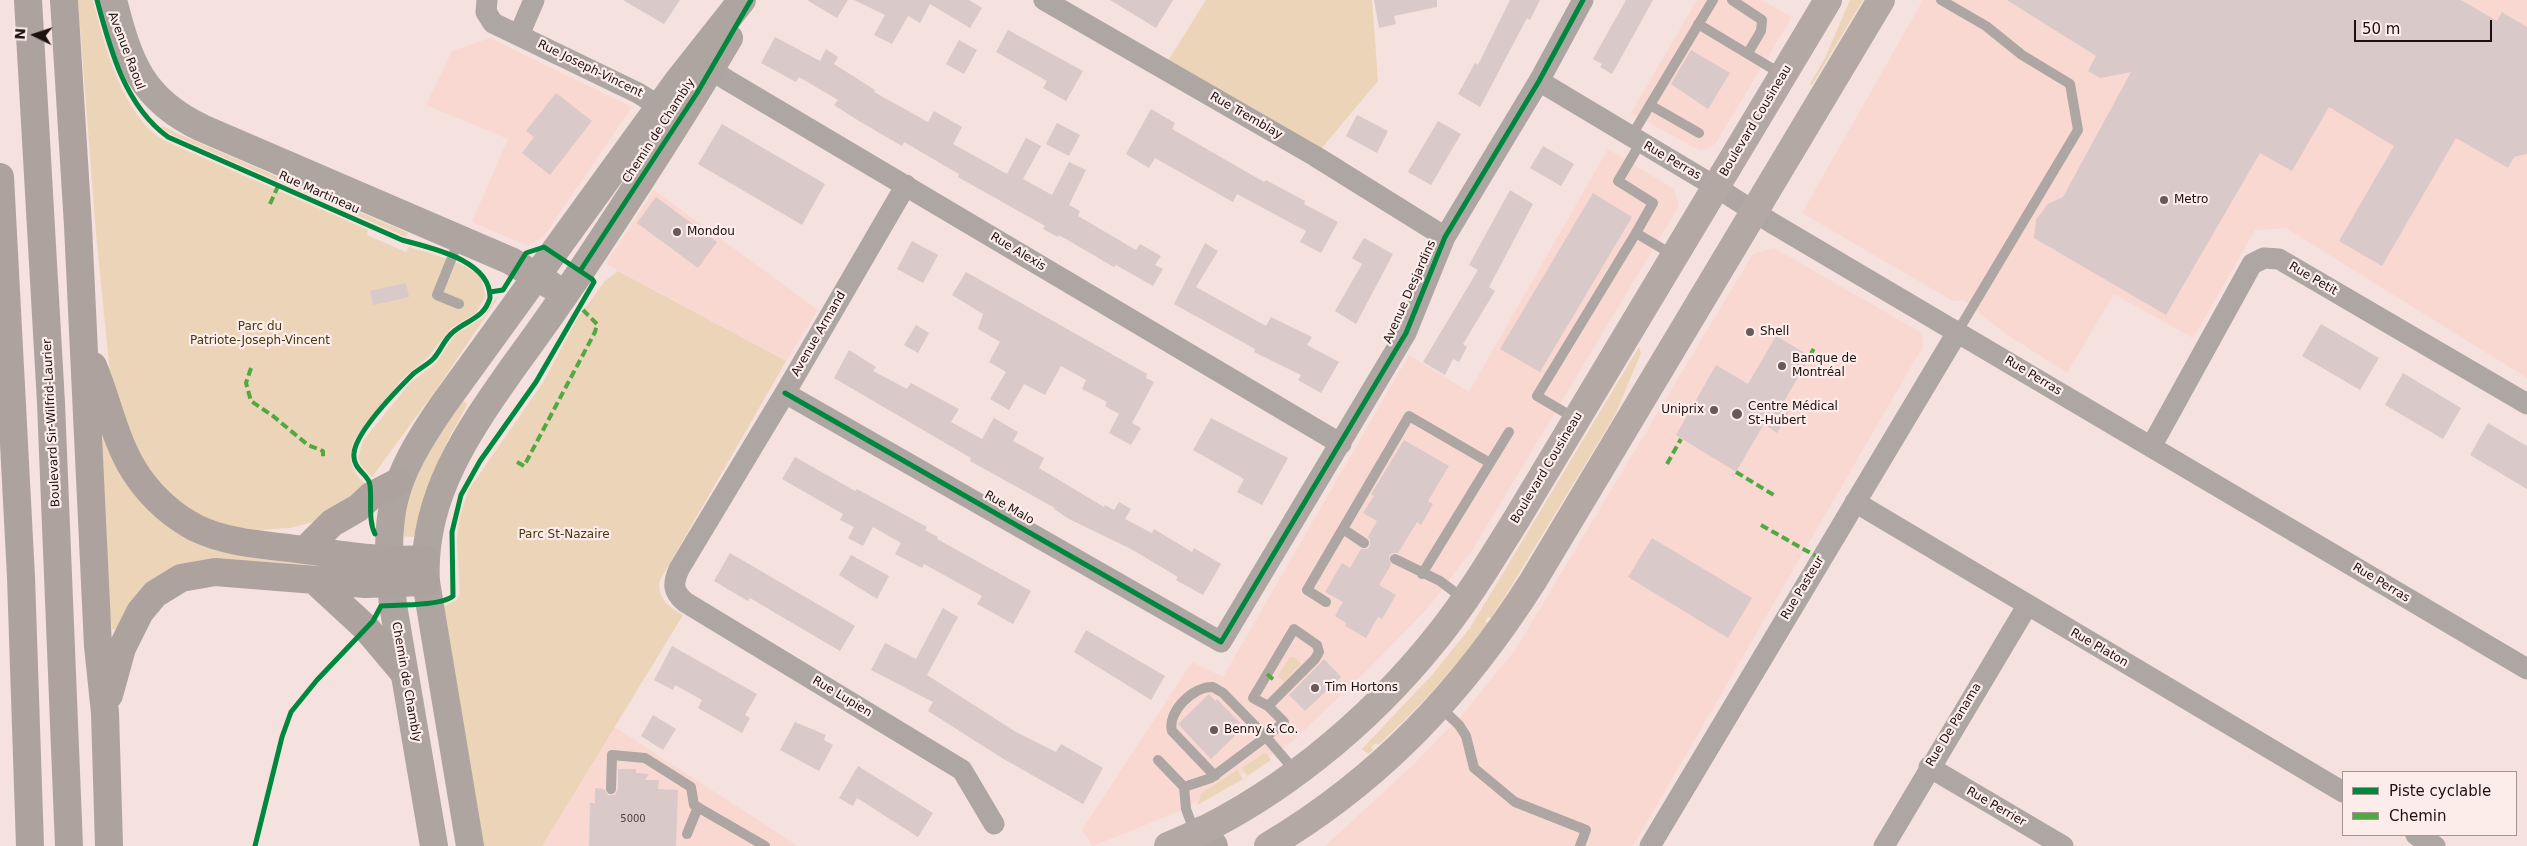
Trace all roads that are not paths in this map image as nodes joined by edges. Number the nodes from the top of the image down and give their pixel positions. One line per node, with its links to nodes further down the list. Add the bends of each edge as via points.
1 (28, 0): 82 (highway, Boulevard Sir-Wilfrid-Laurier, via 51,394)
2 (64, 0): 39 (highway)
3 (113, 0): 22 (street, Avenue Raoul, via 137,70)
4 (487, 0): 17 (street, Rue Joseph-Vincent, via 486,12 490,20)
5 (534, 0): 17 (street)
6 (742, 0): 19 (street, Chemin de Chambly)
7 (751, 0): 19 (street, Chemin de Chambly)
8 (1044, 0): 15 (street, Rue Tremblay)
9 (1583, 0): 21 (street, Avenue Desjardins)
10 (1713, 0): 16 (lane)
11 (1732, 0): 18 (lane, via 1762,20 1761,31)
12 (1828, 0): 20 (main road, Boulevard Cousineau)
13 (1881, 0): 30 (main road)
14 (1941, 0): 38 (lane, via 1986,26 2022,55 2070,84 2078,130)
15 (1070, 7): 32 (street, Rue Tremblay)
16 (1698, 24): 18 (lane); 23 (lane)
17 (519, 35): 24 (street, Rue Joseph-Vincent)
18 (1748, 53): 20 (lane)
19 (703, 64): 24 (street, Chemin de Chambly); 28 (street, Rue Alexis); 36 (street, Chemin de Chambly)
20 (1783, 75): 29 (main road, Boulevard Cousineau)
21 (1539, 81): 26 (street, Rue Perras); 32 (street, Avenue Desjardins)
22 (152, 95): 33 (street, Rue Martineau, via 169,111 195,125)
23 (1650, 104): 25 (lane); 26 (lane)
24 (659, 106): 35 (street, Chemin de Chambly)
25 (1699, 134)
26 (1636, 140): 29 (street, Rue Perras); 31 (lane, via 1618,181 1653,203)
27 (0, 176): 81 (highway, via 21,577)
28 (906, 185): 40 (street, Avenue Armand); 44 (street, Rue Alexis)
29 (1716, 187): 30 (street, Rue Perras); 34 (main road, Boulevard Cousineau)
30 (1754, 212): 38 (street, Rue Perras); 65 (main road, via 1533,581 1487,651)
31 (1636, 232): 34 (lane); 42 (lane, via 1538,396)
32 (1445, 237): 44 (street, Avenue Desjardins, via 1406,333)
33 (460, 239): 35 (street, Rue Martineau); 37 (lane, via 437,295)
34 (1674, 256): 42 (main road, Boulevard Cousineau)
35 (536, 276): 36 (street, Rue Martineau); 47 (street, Chemin de Chambly, via 422,436)
36 (565, 294): 53 (street, Chemin de Chambly, via 461,444 434,508)
37 (460, 304)
38 (1958, 331): 45 (street, Rue Perras); 48 (street, Rue Pasteur)
39 (84, 344): 51 (highway, via 123,450 138,476 162,505 210,534); 66 (highway)
40 (785, 393): 57 (street, Avenue Armand, via 679,569); 61 (street, Rue Malo)
41 (2527, 404): 45 (street, Rue Petit, via 2279,260 2264,258 2252,264)
42 (1577, 419): 58 (main road, Boulevard Cousineau)
43 (1509, 432): 46 (lane)
44 (1341, 444): 61 (street, Avenue Desjardins)
45 (2151, 447): 62 (street, Rue Perras)
46 (1490, 463): 49 (lane, via 1409,416); 55 (lane)
47 (398, 482): 51 (highway, via 332,523); 54 (street, Chemin de Chambly, via 390,517)
48 (1855, 502): 60 (street, Rue Platon); 91 (street, Rue Pasteur)
49 (1343, 529): 50 (lane); 59 (lane, via 1307,590)
50 (1364, 543)
51 (305, 550): 54 (highway)
52 (1395, 559): 55 (lane)
53 (426, 570): 54 (highway); 85 (street, Chemin de Chambly)
54 (389, 572): 56 (highway); 63 (street, Chemin de Chambly)
55 (1422, 574): 58 (lane, via 1440,581)
56 (314, 580): 63 (highway, via 366,628); 66 (highway, via 215,572 192,574 171,583 146,603 127,634)
57 (674, 588): 77 (street, Rue Lupien, via 684,602 962,770)
58 (1465, 600): 70 (main road, Boulevard Cousineau, via 1438,637 1371,709)
59 (1326, 602)
60 (2027, 606): 69 (street, Rue De Panama); 74 (street, Rue Platon)
61 (1221, 642)
62 (2527, 669)
63 (404, 673): 84 (street, Chemin de Chambly)
64 (1268, 706): 64 (lane, via 1319,652 1317,645 1294,629 1253,698); 67 (lane, via 1284,722)
65 (1440, 707): 75 (main road, via 1401,746); 90 (lane, via 1466,736 1474,768 1514,802 1586,830)
66 (104, 713): 83 (highway)
67 (1266, 737): 70 (lane); 71 (lane); 71 (lane, via 1218,689 1197,690 1173,714 1172,731)
68 (1158, 760): 72 (lane)
69 (1929, 767): 92 (street, Rue De Panama); 93 (street, Rue Perrier)
70 (1296, 772): 79 (main road, Boulevard Cousineau)
71 (1215, 776): 72 (lane)
72 (1184, 787): 79 (lane)
73 (611, 789): 76 (lane, via 612,755 641,756 691,787 694,805)
74 (2342, 791)
75 (1339, 798): 88 (main road); 89 (main road)
76 (698, 807): 78 (lane); 86 (lane)
77 (994, 824)
78 (687, 834)
79 (1200, 834): 87 (main road, Boulevard Cousineau)
80 (2418, 836): 94 (street)
81 (30, 846)
82 (69, 846)
83 (109, 846)
84 (434, 846)
85 (470, 846)
86 (765, 846)
87 (1168, 846)
88 (1268, 846)
89 (1307, 846)
90 (1580, 846)
91 (1650, 846)
92 (1884, 846)
93 (2063, 846)
94 (2435, 846)

